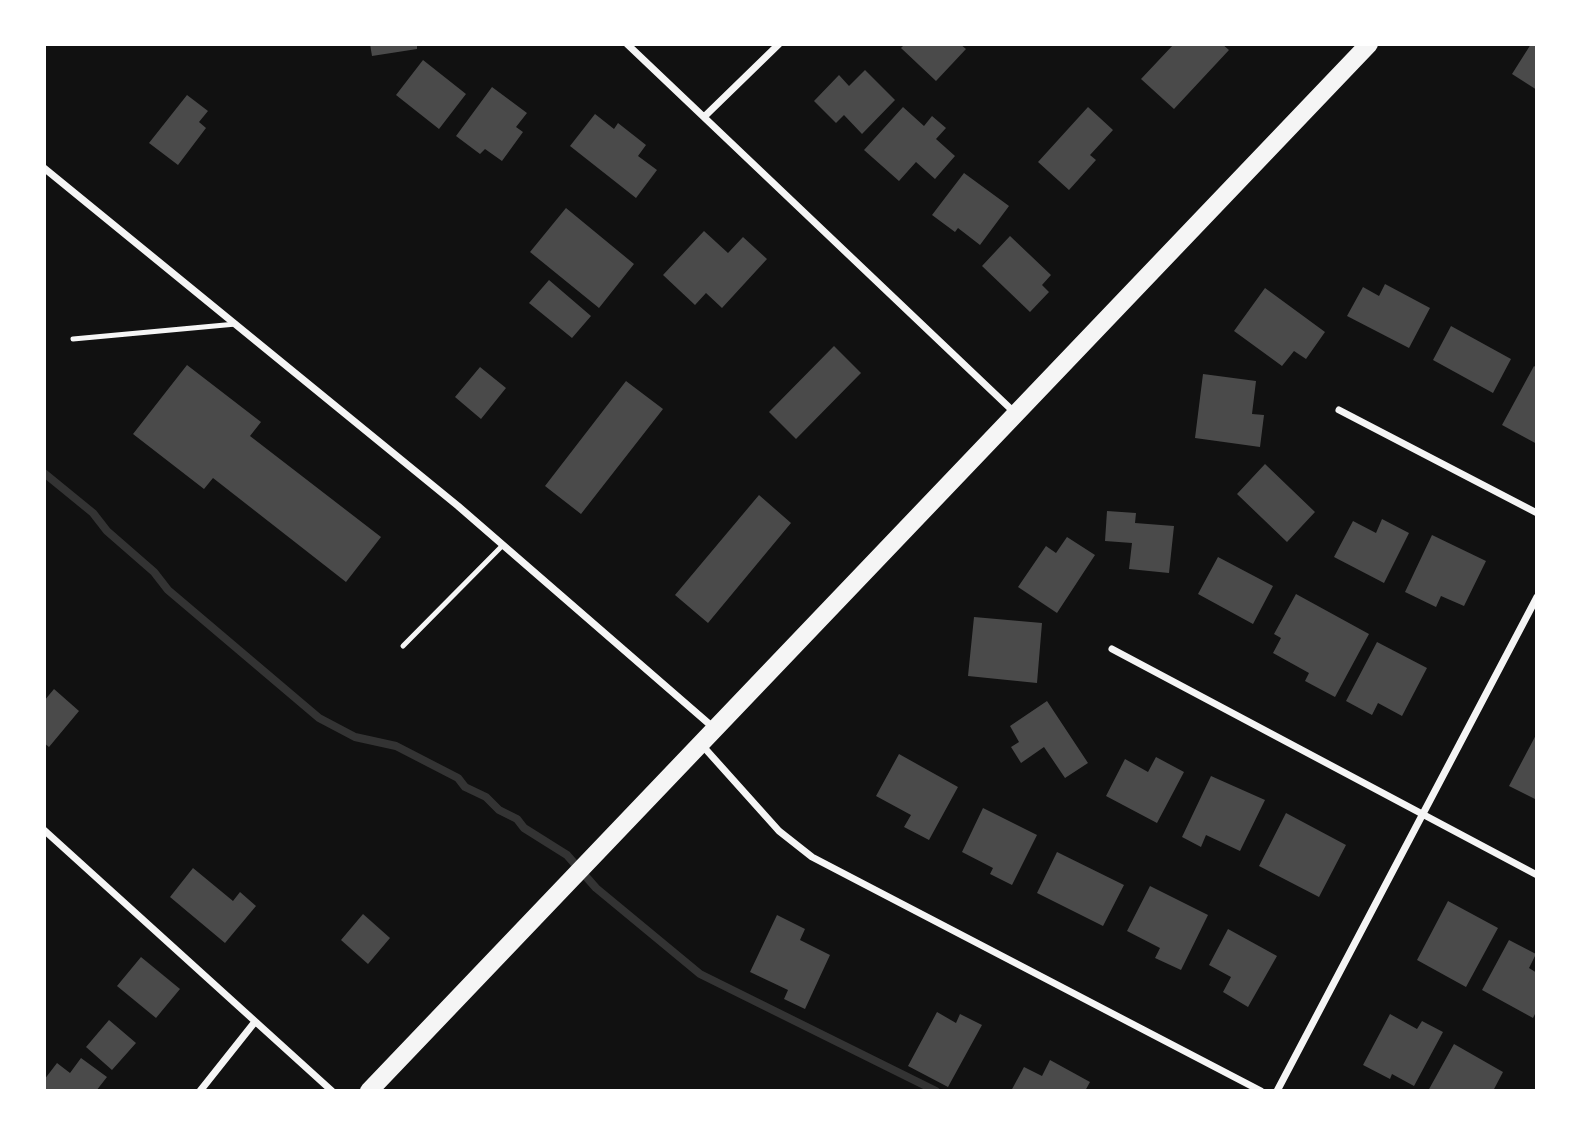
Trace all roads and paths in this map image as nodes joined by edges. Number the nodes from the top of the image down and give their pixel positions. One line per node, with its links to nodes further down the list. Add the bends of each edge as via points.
1 (626, 44): 4 (street)
2 (779, 44): 4 (street)
3 (1369, 44): 9 (main road)
4 (705, 116): 9 (street)
5 (44, 168): 6 (street)
6 (236, 324): 7 (lane); 11 (street)
7 (73, 339)
8 (1339, 410): 10 (street)
9 (1015, 412): 15 (main road)
10 (1537, 513)
11 (503, 545): 13 (lane); 15 (street)
12 (1537, 597): 17 (street)
13 (403, 646)
14 (1112, 649): 17 (street)
15 (715, 730): 16 (main road)
16 (701, 744): 23 (main road); 24 (street, via 779,831 812,857)
17 (1423, 814): 19 (street); 25 (street)
18 (44, 830): 20 (street)
19 (1537, 875)
20 (254, 1023): 21 (street); 22 (street)
21 (200, 1091)
22 (332, 1091)
23 (369, 1091)
24 (1261, 1091)
25 (1277, 1091)

